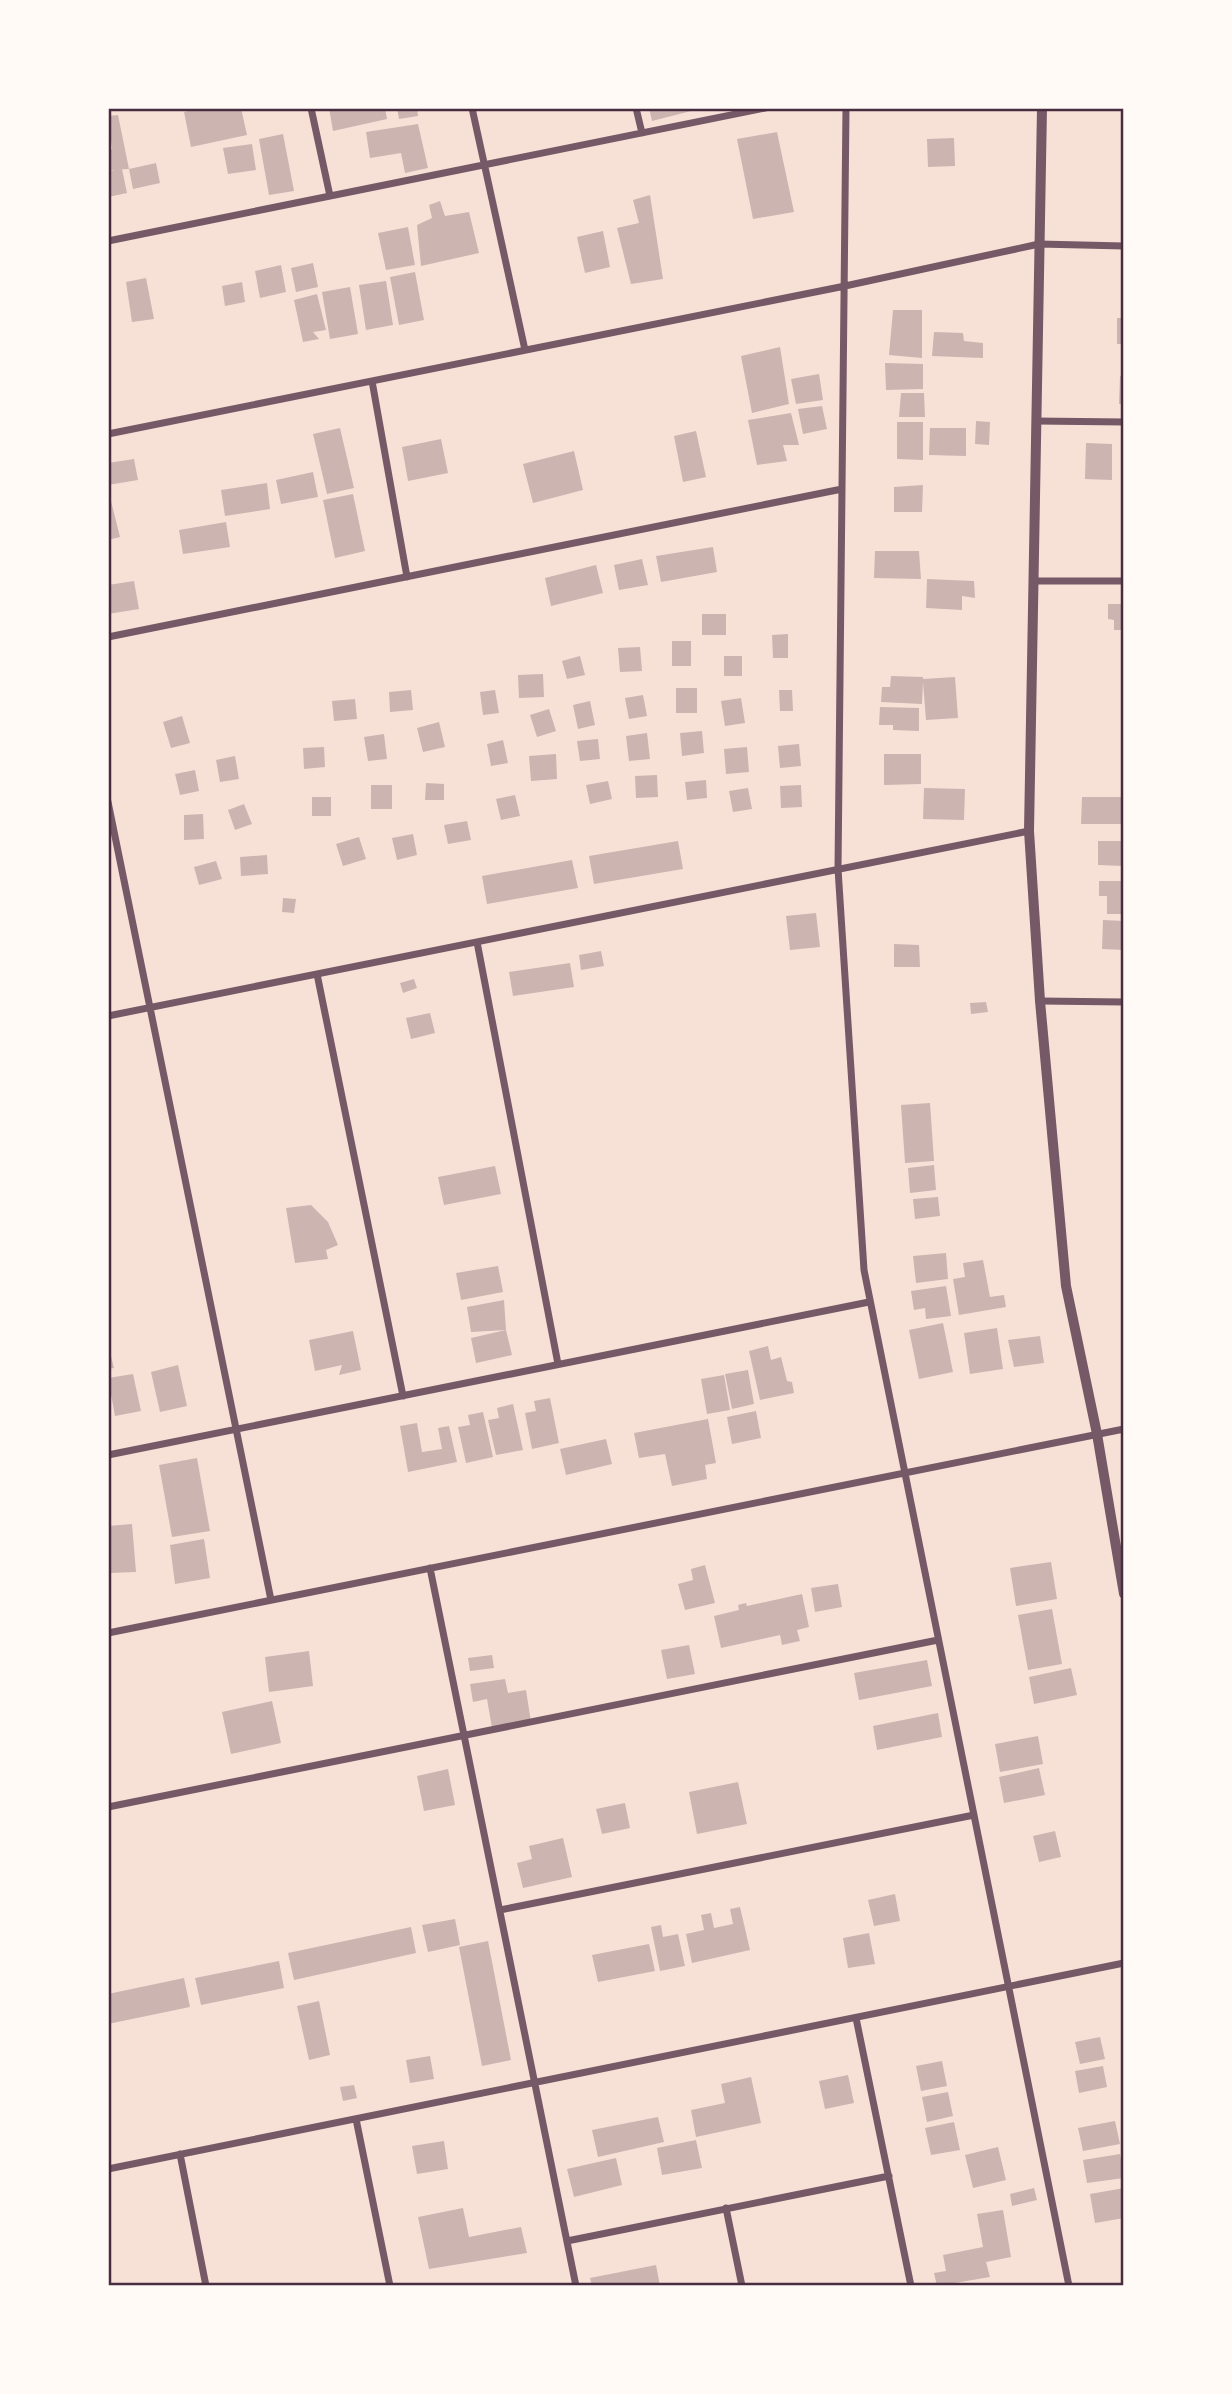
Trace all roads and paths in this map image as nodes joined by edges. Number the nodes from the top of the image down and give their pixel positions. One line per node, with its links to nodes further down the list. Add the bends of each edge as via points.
1 (311, 108): 9 (street)
2 (472, 108): 8 (street)
3 (636, 108): 7 (street)
4 (765, 108): 7 (street)
5 (846, 108): 13 (street)
6 (1042, 108): 11 (street)
7 (642, 133): 8 (street)
8 (483, 165): 9 (street); 14 (street)
9 (330, 196): 10 (street)
10 (108, 241)
11 (1039, 244): 12 (street); 13 (street); 16 (street)
12 (1124, 246)
13 (845, 286): 14 (street); 19 (street)
14 (524, 350): 15 (street)
15 (372, 381): 18 (street); 20 (street)
16 (1036, 421): 17 (street); 21 (street)
17 (1124, 422)
18 (108, 434)
19 (842, 489): 20 (street); 26 (street)
20 (407, 577): 23 (street)
21 (1034, 581): 22 (street); 25 (street)
22 (1124, 581)
23 (108, 637)
24 (108, 802): 31 (street)
25 (1029, 831): 26 (street); 29 (street)
26 (838, 869): 27 (street); 33 (street)
27 (477, 942): 28 (street); 34 (street)
28 (317, 974): 31 (street); 35 (street)
29 (1040, 1001): 30 (street); 38 (street, via 1066,1286)
30 (1124, 1002)
31 (150, 1007): 32 (street); 36 (street)
32 (108, 1016)
33 (869, 1302): 34 (street); 40 (street)
34 (558, 1364): 35 (street)
35 (403, 1396): 36 (street)
36 (236, 1429): 39 (street); 43 (street)
37 (1124, 1429): 38 (street)
38 (1097, 1434): 40 (street); 42 (street)
39 (108, 1455)
40 (904, 1473): 41 (street); 45 (street)
41 (430, 1568): 43 (street); 46 (street)
42 (1124, 1594)
43 (271, 1600): 44 (street)
44 (108, 1633)
45 (938, 1640): 46 (street); 48 (street)
46 (464, 1736): 47 (street); 49 (street)
47 (108, 1807)
48 (974, 1815): 49 (street); 51 (street)
49 (500, 1910): 53 (street)
50 (1124, 1963): 51 (street)
51 (1009, 1988): 52 (street); 65 (street)
52 (856, 2018): 53 (street); 57 (street)
53 (535, 2083): 54 (street); 59 (street)
54 (356, 2119): 55 (street); 61 (street)
55 (180, 2154): 56 (street); 60 (street)
56 (108, 2169)
57 (889, 2176): 58 (street); 64 (street)
58 (726, 2208): 59 (street); 63 (street)
59 (567, 2241): 62 (street)
60 (206, 2286)
61 (390, 2286)
62 (576, 2286)
63 (742, 2286)
64 (911, 2286)
65 (1069, 2286)

